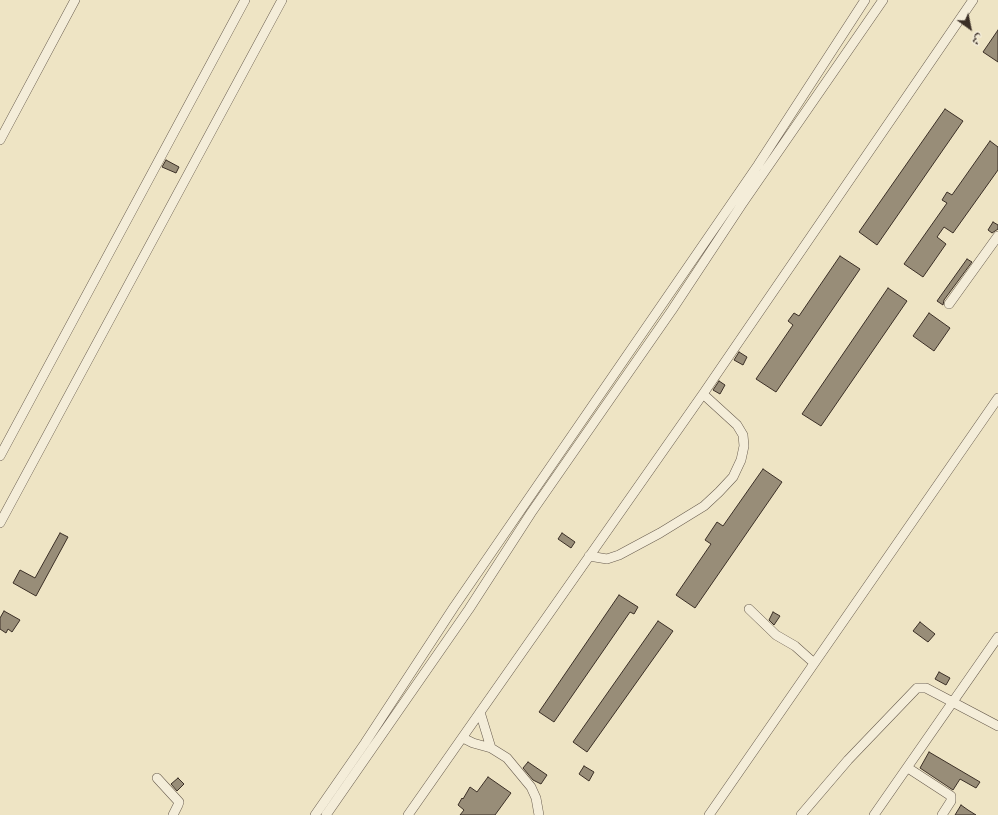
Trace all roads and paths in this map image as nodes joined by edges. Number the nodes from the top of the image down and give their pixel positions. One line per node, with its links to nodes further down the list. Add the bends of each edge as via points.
1 (75, 0): 7 (street)
2 (245, 0): 12 (street)
3 (282, 0): 13 (street)
4 (865, 0): 26 (street, via 758,165 454,607)
5 (883, 0): 27 (street)
6 (973, 0): 10 (street)
7 (0, 140)
8 (998, 236): 9 (street)
9 (949, 304)
10 (703, 394): 14 (street); 14 (street, via 737,425 743,435 741,460 733,477 704,506 660,533 607,559)
11 (998, 398): 17 (street)
12 (0, 456)
13 (0, 523)
14 (589, 556): 19 (street)
15 (749, 609): 17 (street, via 776,635 795,646)
16 (998, 637): 18 (street)
17 (814, 663): 30 (street)
18 (952, 703): 20 (street); 23 (street); 31 (street, via 926,688 917,688 848,760)
19 (480, 712): 21 (street); 22 (street)
20 (998, 726)
21 (463, 738): 22 (street); 28 (street)
22 (491, 748): 29 (street, via 507,758 531,788)
23 (908, 768): 32 (street); 33 (street, via 950,796 951,801)
24 (158, 778): 25 (street, via 178,802)
25 (173, 815)
26 (315, 815)
27 (326, 815)
28 (408, 815)
29 (539, 815)
30 (709, 815)
31 (801, 815)
32 (874, 815)
33 (942, 815)

